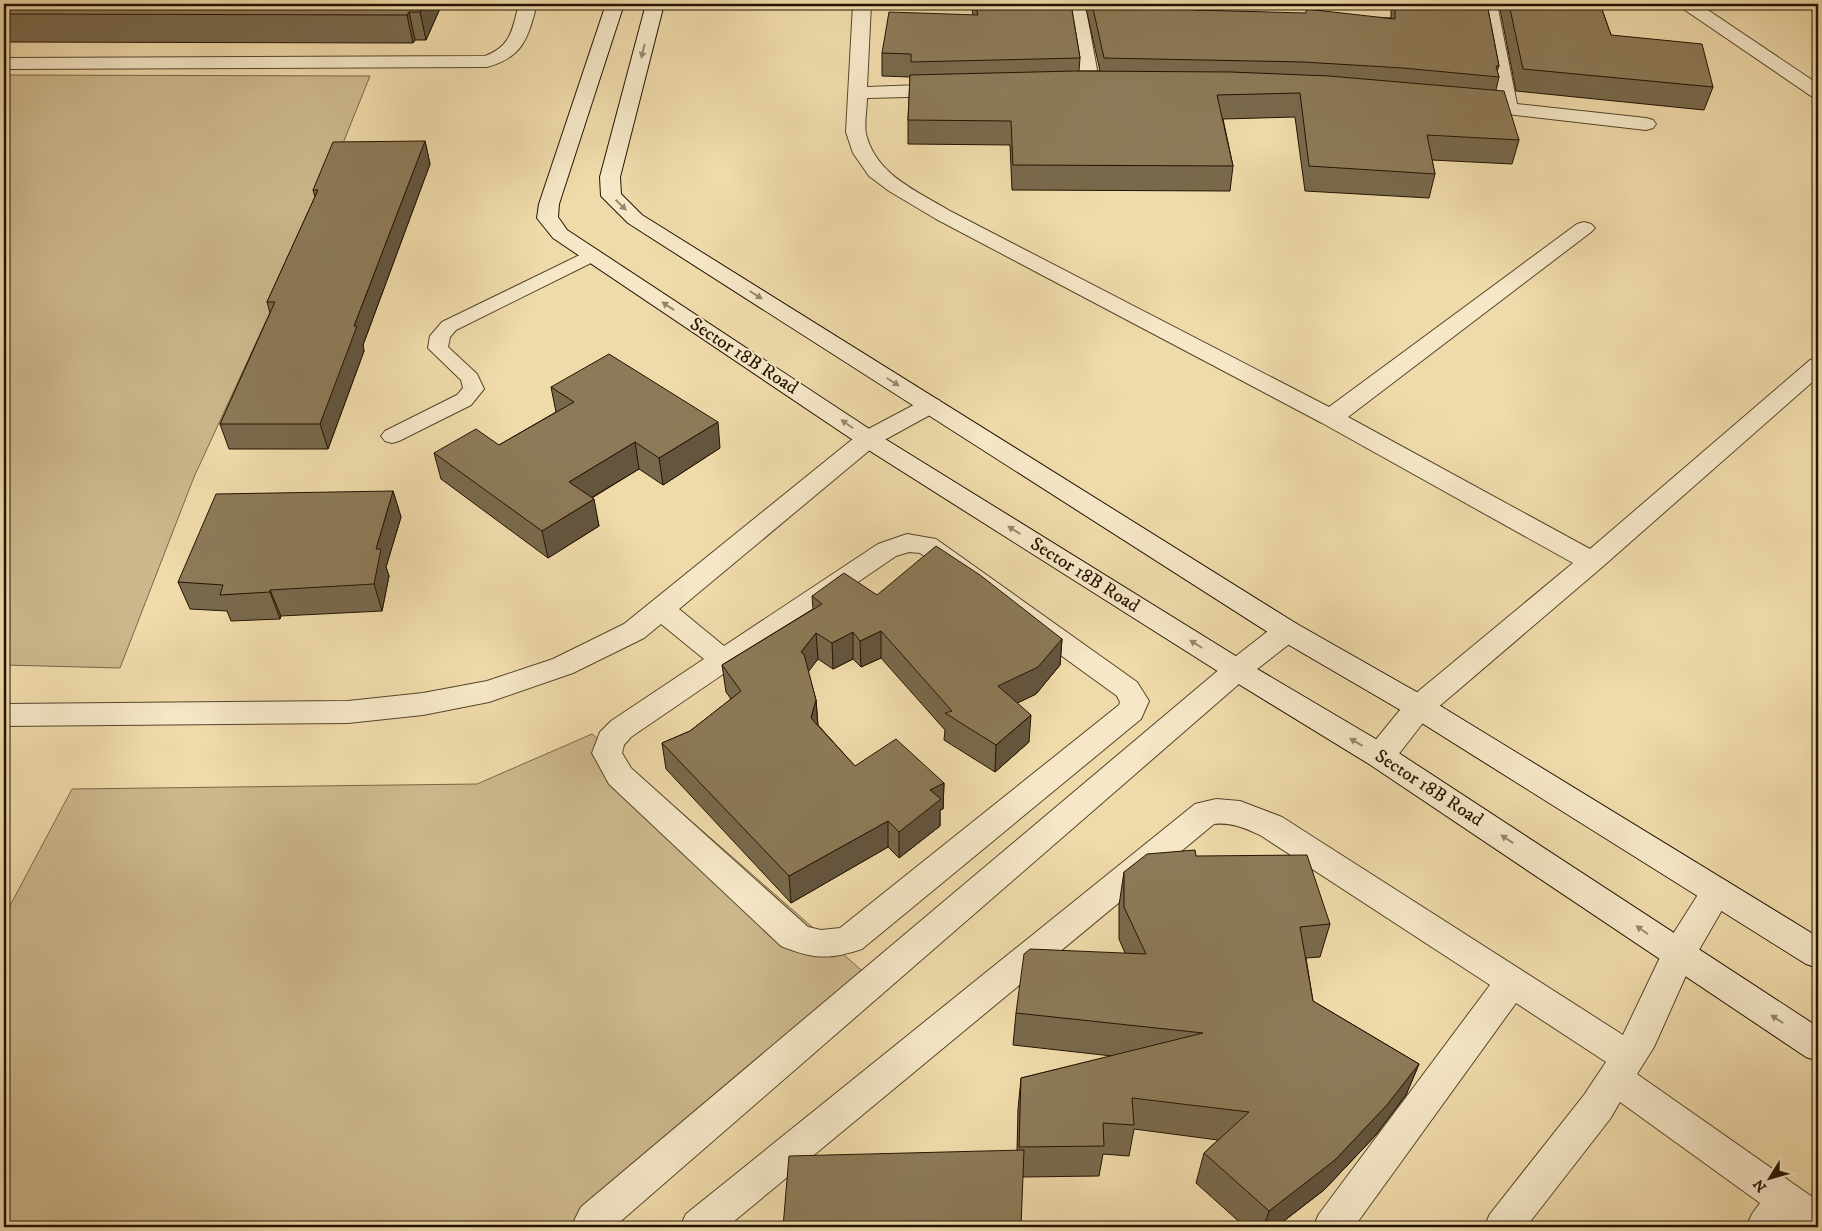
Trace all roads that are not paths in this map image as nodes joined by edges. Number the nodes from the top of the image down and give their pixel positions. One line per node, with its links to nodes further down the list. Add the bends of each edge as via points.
1 (528, 4): 8 (street, via 516,44 508,53 487,61)
2 (616, 4): 19 (street, Sector 18B Road, via 547,218 560,234)
3 (655, 4): 21 (street, one-way to 21, via 610,177 611,196 634,219)
4 (862, 4): 14 (street)
5 (1076, 4): 9 (street)
6 (1488, 4): 16 (street)
7 (1688, 4): 13 (street)
8 (4, 64)
9 (1092, 86): 10 (street); 11 (street)
10 (1111, 86)
11 (1072, 87)
12 (965, 90): 14 (street)
13 (1818, 92)
14 (858, 93): 22 (street, via 856,132 863,153 876,172 896,187 942,215)
15 (1450, 103): 16 (street)
16 (1508, 108): 17 (street)
17 (1646, 124)
18 (1584, 228): 22 (street)
19 (592, 255): 23 (lane, via 449,326 440,336 438,348 470,378 474,390 464,400); 24 (street, Sector 18B Road, one-way to 19)
20 (1818, 365): 25 (street)
21 (931, 406): 24 (street); 27 (street)
22 (1331, 418): 25 (street)
23 (392, 436)
24 (868, 440): 26 (street); 29 (street, Sector 18B Road, one-way to 24)
25 (1592, 562): 30 (street)
26 (661, 609): 28 (street); 31 (street, via 634,631 563,666 489,690 423,704 348,712)
27 (1287, 631): 29 (street); 30 (street)
28 (723, 660): 28 (street, via 621,729 610,740 607,753 620,776 792,936 807,943 827,944 850,939 1131,710 1135,701 1126,689 927,545 907,543 887,550)
29 (1237, 670): 32 (street, Sector 18B Road, one-way to 29); 41 (street, via 601,1214)
30 (1420, 707): 32 (street); 33 (street)
31 (4, 715)
32 (1380, 756): 35 (street, Sector 18B Road, one-way to 32)
33 (1717, 892): 34 (street); 35 (street)
34 (1818, 954)
35 (1678, 955): 37 (street, Sector 18B Road, one-way to 35); 38 (street, via 1642,1036)
36 (1512, 982): 38 (street); 42 (street, via 1271,826 1239,813 1221,810 1206,813); 43 (street)
37 (1818, 1046)
38 (1622, 1068): 39 (street); 44 (street, via 1597,1107)
39 (1775, 1213): 40 (street)
40 (1818, 1223)
41 (590, 1227)
42 (699, 1227)
43 (1332, 1227)
44 (1503, 1227)

